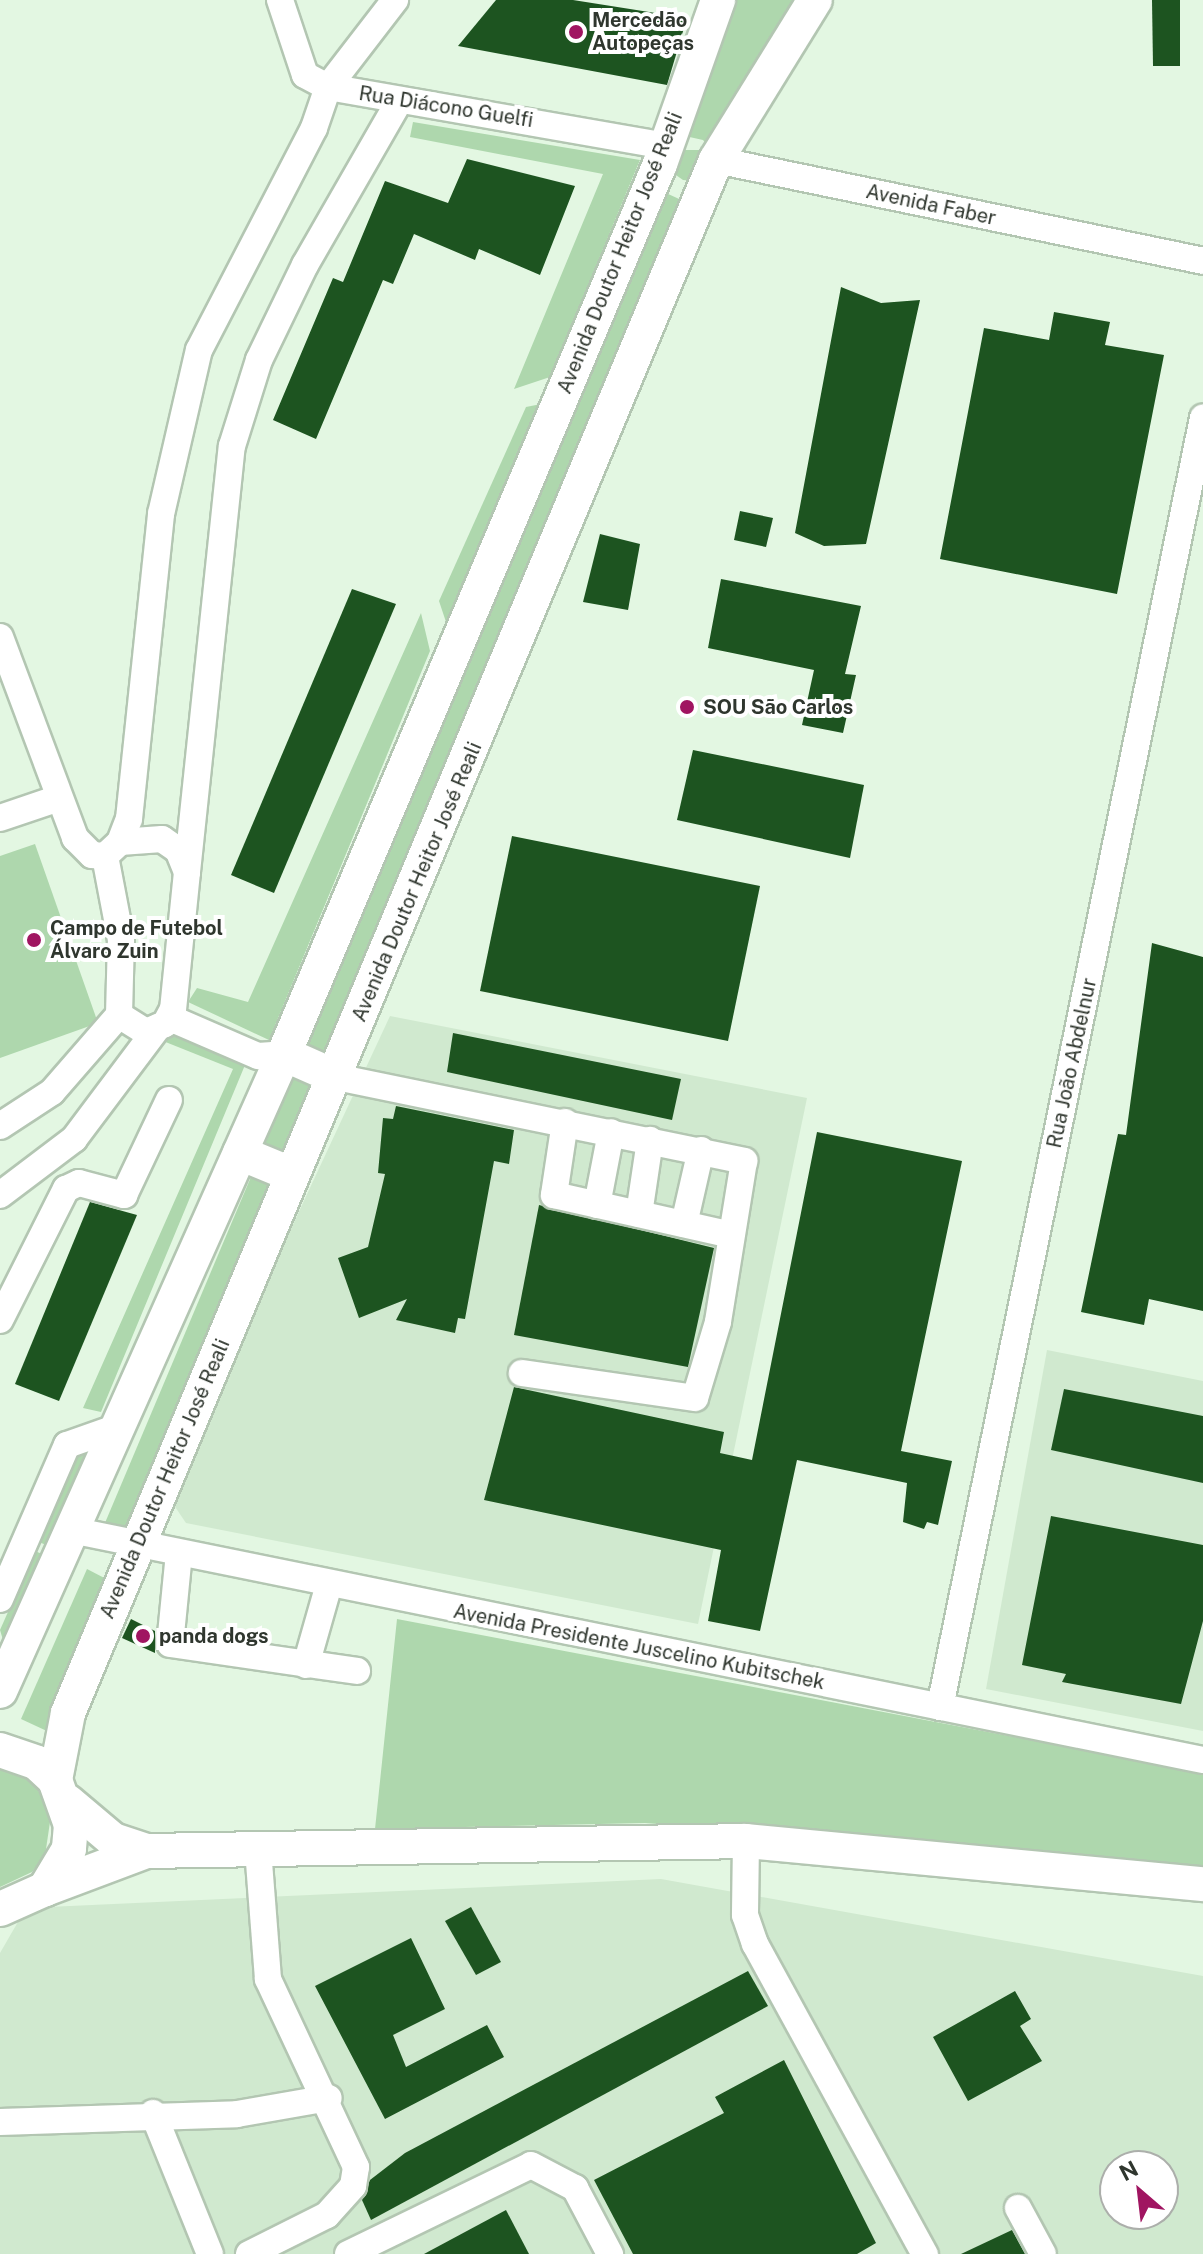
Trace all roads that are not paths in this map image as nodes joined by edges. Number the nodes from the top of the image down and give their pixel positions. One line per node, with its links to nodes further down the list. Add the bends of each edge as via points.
1 (280, 0): 5 (street, via 305,75)
2 (395, 0): 5 (street)
3 (718, 0): 7 (main road, Avenida Doutor Heitor José Reali)
4 (815, 0): 8 (main road, Avenida Doutor Heitor José Reali)
5 (328, 87): 6 (street, Rua Diácono Guelfi); 14 (street, via 199,350 178,423)
6 (400, 100): 7 (street, Rua Diácono Guelfi); 15 (street, via 259,360 232,446)
7 (664, 155): 8 (main road, via 685,187); 18 (main road, Avenida Doutor Heitor José Reali)
8 (713, 171): 9 (street, Avenida Faber); 19 (main road, Avenida Doutor Heitor José Reali)
9 (1203, 261)
10 (1203, 418): 44 (street, Rua João Abdelnur)
11 (0, 637): 12 (street)
12 (59, 798): 13 (street); 14 (street, via 80,847)
13 (0, 818)
14 (113, 849): 15 (street, via 162,839 178,850); 16 (street, via 121,940)
15 (187, 872): 17 (street)
16 (119, 1015): 17 (street, via 131,1029); 22 (street, via 52,1092)
17 (164, 1023): 18 (street, via 258,1056); 28 (street, via 74,1139)
18 (284, 1054): 19 (main road); 26 (main road, Avenida Doutor Heitor José Reali)
19 (336, 1077): 21 (street); 27 (main road, Avenida Doutor Heitor José Reali)
20 (169, 1100): 33 (street, via 124,1195 79,1183 66,1189)
21 (565, 1122): 23 (street); 29 (street, via 554,1195)
22 (0, 1126)
23 (611, 1132): 24 (street); 29 (street)
24 (650, 1140): 25 (street); 30 (street)
25 (701, 1150): 31 (street); 32 (street, via 744,1161)
26 (240, 1153): 27 (main road); 35 (main road, Avenida Doutor Heitor José Reali)
27 (291, 1174): 37 (main road, Avenida Doutor Heitor José Reali)
28 (0, 1195)
29 (597, 1205): 30 (street)
30 (639, 1214): 31 (street)
31 (684, 1224): 32 (street)
32 (731, 1235): 34 (street, via 695,1398)
33 (0, 1320)
34 (522, 1373)
35 (118, 1427): 36 (main road, Avenida Doutor Heitor José Reali); 40 (street, via 67,1445)
36 (76, 1531): 37 (street, Avenida Presidente Juscelino Kubitschek); 43 (main road, Avenida Doutor Heitor José Reali)
37 (137, 1546): 38 (street, Avenida Presidente Juscelino Kubitschek); 47 (main road, Avenida Doutor Heitor José Reali, via 68,1713)
38 (179, 1553): 39 (street, Avenida Presidente Juscelino Kubitschek); 41 (street, via 170,1644)
39 (329, 1584): 41 (street); 44 (street, Avenida Presidente Juscelino Kubitschek)
40 (2, 1588)
41 (306, 1665): 42 (street)
42 (357, 1671)
43 (2, 1683)
44 (940, 1707): 46 (street, Avenida Presidente Juscelino Kubitschek)
45 (0, 1750): 47 (main road, via 37,1763)
46 (1203, 1760)
47 (61, 1791): 50 (main road, via 113,1840); 52 (main road, Avenida Doutor Heitor José Reali, via 69,1849)
48 (746, 1841): 49 (main road); 51 (main road); 61 (street, via 745,1915 755,1944)
49 (258, 1850): 50 (main road); 53 (street, via 268,1979)
50 (146, 1851): 52 (main road)
51 (1203, 1884)
52 (16, 1906)
53 (329, 2098): 54 (street, via 237,2114); 58 (street, via 356,2167 353,2186 327,2215)
54 (153, 2113): 55 (street); 57 (street)
55 (0, 2122)
56 (1018, 2208): 62 (street)
57 (210, 2254)
58 (249, 2254)
59 (348, 2254): 60 (street, via 531,2165 575,2188)
60 (610, 2254)
61 (925, 2254)
62 (1043, 2254)

